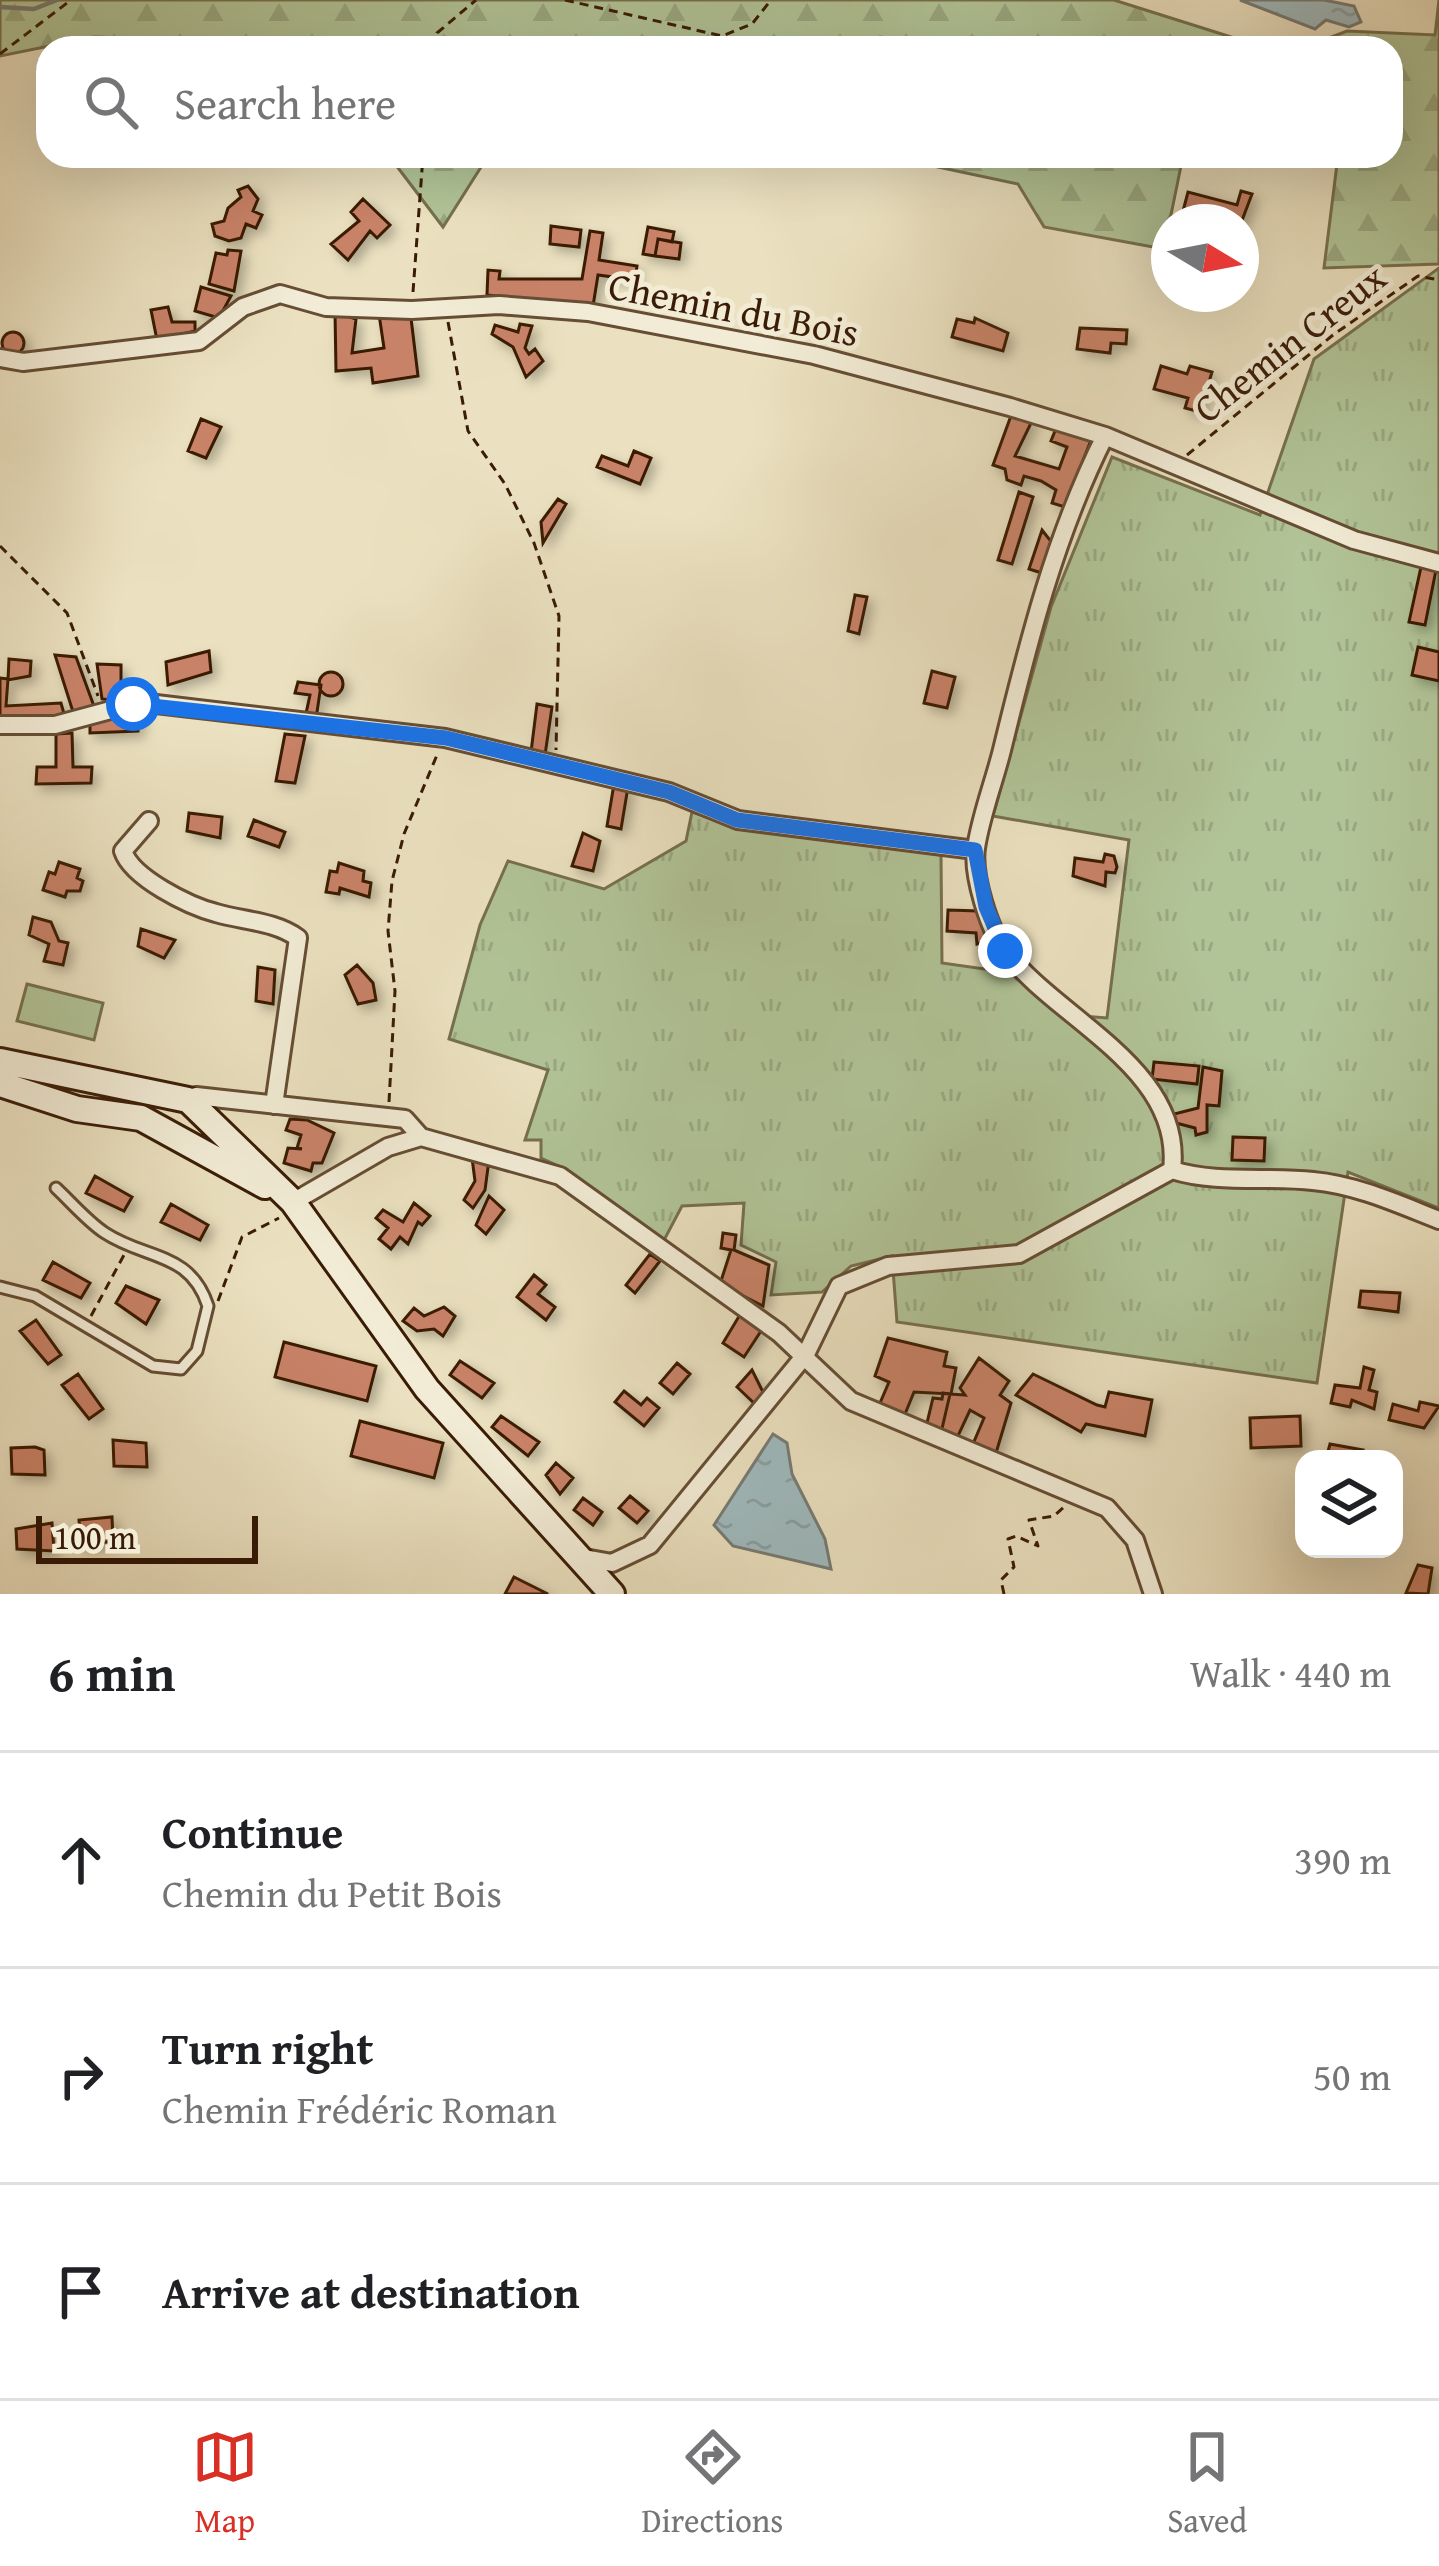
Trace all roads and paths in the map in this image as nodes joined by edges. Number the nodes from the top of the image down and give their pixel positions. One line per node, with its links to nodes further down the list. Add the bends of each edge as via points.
1 (71, 0): 6 (path)
2 (476, 0): 5 (path)
3 (565, 0): 4 (path, via 722,36 752,24)
4 (771, 0)
5 (437, 36)
6 (0, 54)
7 (422, 168): 10 (path)
8 (1439, 280): 13 (path, Chemin Creux, via 1418,276 1333,334)
9 (446, 309): 10 (street, Chemin du Bois); 12 (street, Chemin du Bois, via 588,313 736,338 873,368); 19 (path, via 468,431 505,484 559,616)
10 (412, 310): 11 (street, Chemin du Bois, via 326,307 280,294 243,308 199,341)
11 (0, 358)
12 (1106, 436): 13 (street, Chemin du Bois); 21 (street, via 1034,616)
13 (1176, 464): 15 (street, Chemin du Bois, via 1354,540)
14 (0, 546): 16 (path, via 67,613)
15 (1439, 563)
16 (103, 710): 17 (street, via 55,724); 18 (street, via 156,704)
17 (0, 725)
18 (446, 738): 19 (street); 26 (path, via 392,880)
19 (554, 765): 21 (street, via 669,792 737,820)
20 (149, 821): 25 (street, via 123,850 136,871 210,912 298,938)
21 (975, 850): 28 (street, via 1005,951 1154,1093 1174,1152)
22 (0, 1061): 24 (street)
23 (0, 1084): 30 (street, via 141,1118)
24 (188, 1100): 25 (street); 30 (street)
25 (274, 1105): 26 (street)
26 (387, 1117): 27 (street, via 405,1119)
27 (421, 1137): 30 (street, via 388,1147); 36 (street, via 560,1176)
28 (1172, 1170): 31 (street, via 1315,1181 1370,1192); 36 (street, via 1019,1254 864,1271 839,1286)
29 (56, 1188): 32 (lane, via 106,1234)
30 (287, 1205): 34 (path, via 272,1226 242,1237); 38 (street, via 427,1389)
31 (1439, 1220)
32 (130, 1243): 34 (lane, via 188,1270); 35 (path)
33 (0, 1287): 35 (lane)
34 (207, 1313): 35 (lane, via 190,1362 168,1371)
35 (86, 1325)
36 (806, 1354): 37 (street, via 872,1414); 38 (street, via 650,1544 612,1563)
37 (1073, 1490): 40 (path, via 1060,1512 1029,1520 1038,1546 1008,1539 1014,1567 1001,1580); 41 (street, via 1107,1508 1135,1540)
38 (579, 1557): 39 (street)
39 (612, 1594)
40 (1004, 1594)
41 (1153, 1594)

